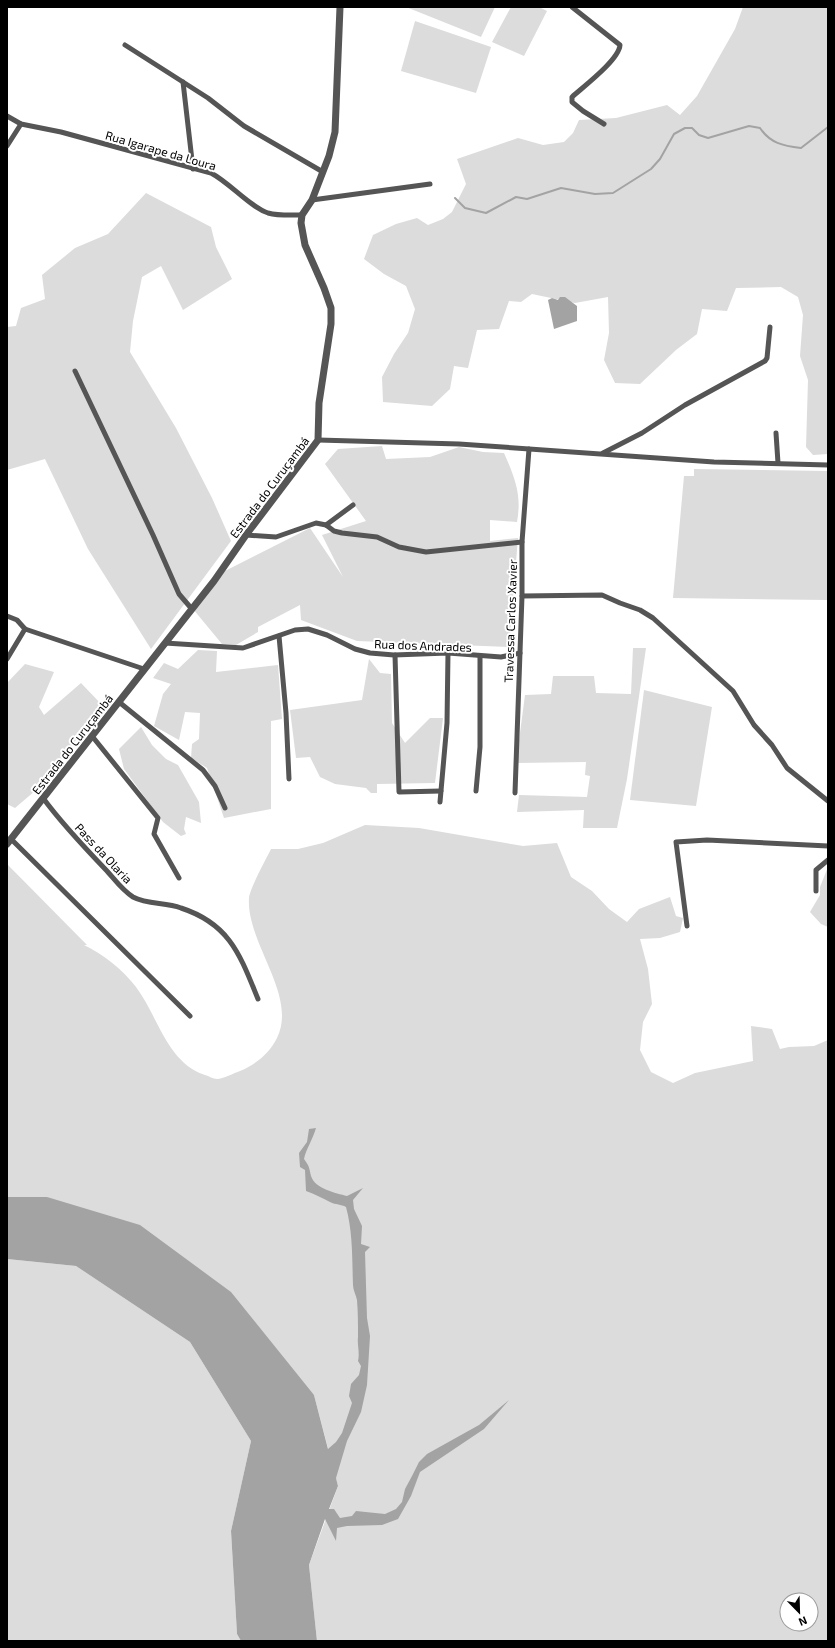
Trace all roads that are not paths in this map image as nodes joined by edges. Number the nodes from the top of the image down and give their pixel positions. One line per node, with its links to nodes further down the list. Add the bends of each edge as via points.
1 (340, 7): 10 (street, via 335,132)
2 (572, 7): 7 (street, via 620,45 620,50 611,61 572,97 572,102)
3 (125, 45): 4 (street)
4 (183, 82): 9 (street); 10 (street, via 244,126)
5 (7, 116): 6 (street, Rua Igarape da Loura)
6 (21, 124): 8 (street); 9 (street, Rua Igarape da Loura, via 61,132)
7 (604, 124)
8 (7, 146)
9 (193, 169): 13 (street, Rua Igarape da Loura, via 221,178 266,212 277,215)
10 (323, 172): 12 (street)
11 (430, 184): 12 (street)
12 (312, 200): 13 (street)
13 (302, 215): 17 (street, Estrada do Curuçambá, via 304,245 331,308 331,324 319,403)
14 (770, 327): 19 (street, via 767,358 764,361)
15 (75, 371): 27 (street, via 179,594)
16 (776, 433): 20 (street)
17 (318, 440): 18 (street); 24 (street, Estrada do Curuçambá)
18 (529, 449): 19 (street); 25 (street, Travessa Carlos Xavier)
19 (602, 454): 20 (street, via 714,462)
20 (778, 463): 21 (street)
21 (828, 465)
22 (353, 505): 23 (street)
23 (326, 525): 24 (street, via 316,523 276,537); 25 (street, via 334,531 377,537 400,547 426,552)
24 (246, 535): 27 (street, Estrada do Curuçambá, via 214,581)
25 (522, 542): 26 (street, Travessa Carlos Xavier)
26 (522, 596): 33 (street, Travessa Carlos Xavier); 45 (street, via 602,595 654,618 732,691 787,768)
27 (191, 608): 31 (street, Estrada do Curuçambá)
28 (7, 616): 29 (street, via 17,620)
29 (25, 629): 36 (street); 37 (street)
30 (279, 636): 31 (street, Rua dos Andrades, via 243,648); 34 (street, Rua dos Andrades, via 308,629 370,654); 40 (street)
31 (165, 643): 37 (street, Estrada do Curuçambá)
32 (448, 653): 34 (street, Rua dos Andrades); 35 (street, Rua dos Andrades); 41 (street, via 447,723)
33 (520, 653): 35 (street, Rua dos Andrades, via 501,657); 43 (street, Travessa Carlos Xavier)
34 (395, 655): 41 (street, via 399,792)
35 (480, 657): 42 (street, via 480,747)
36 (7, 659)
37 (144, 669): 38 (street, Estrada do Curuçambá)
38 (119, 702): 39 (street, Estrada do Curuçambá); 47 (street, via 203,770 215,786)
39 (92, 736): 44 (street, Estrada do Curuçambá); 51 (street, via 158,818 154,834)
40 (290, 779)
41 (441, 791): 46 (street)
42 (476, 791)
43 (515, 793)
44 (42, 798): 48 (street, Estrada do Curuçambá); 54 (street, Pass da Olaria, via 80,843 133,897 180,908 209,922 222,932 238,952)
45 (828, 801)
46 (440, 802)
47 (225, 808)
48 (9, 841): 55 (street)
49 (828, 846): 53 (street, via 708,840 676,842)
50 (828, 860): 52 (street, via 816,870)
51 (179, 878)
52 (816, 891)
53 (687, 926)
54 (258, 999)
55 (190, 1016)

